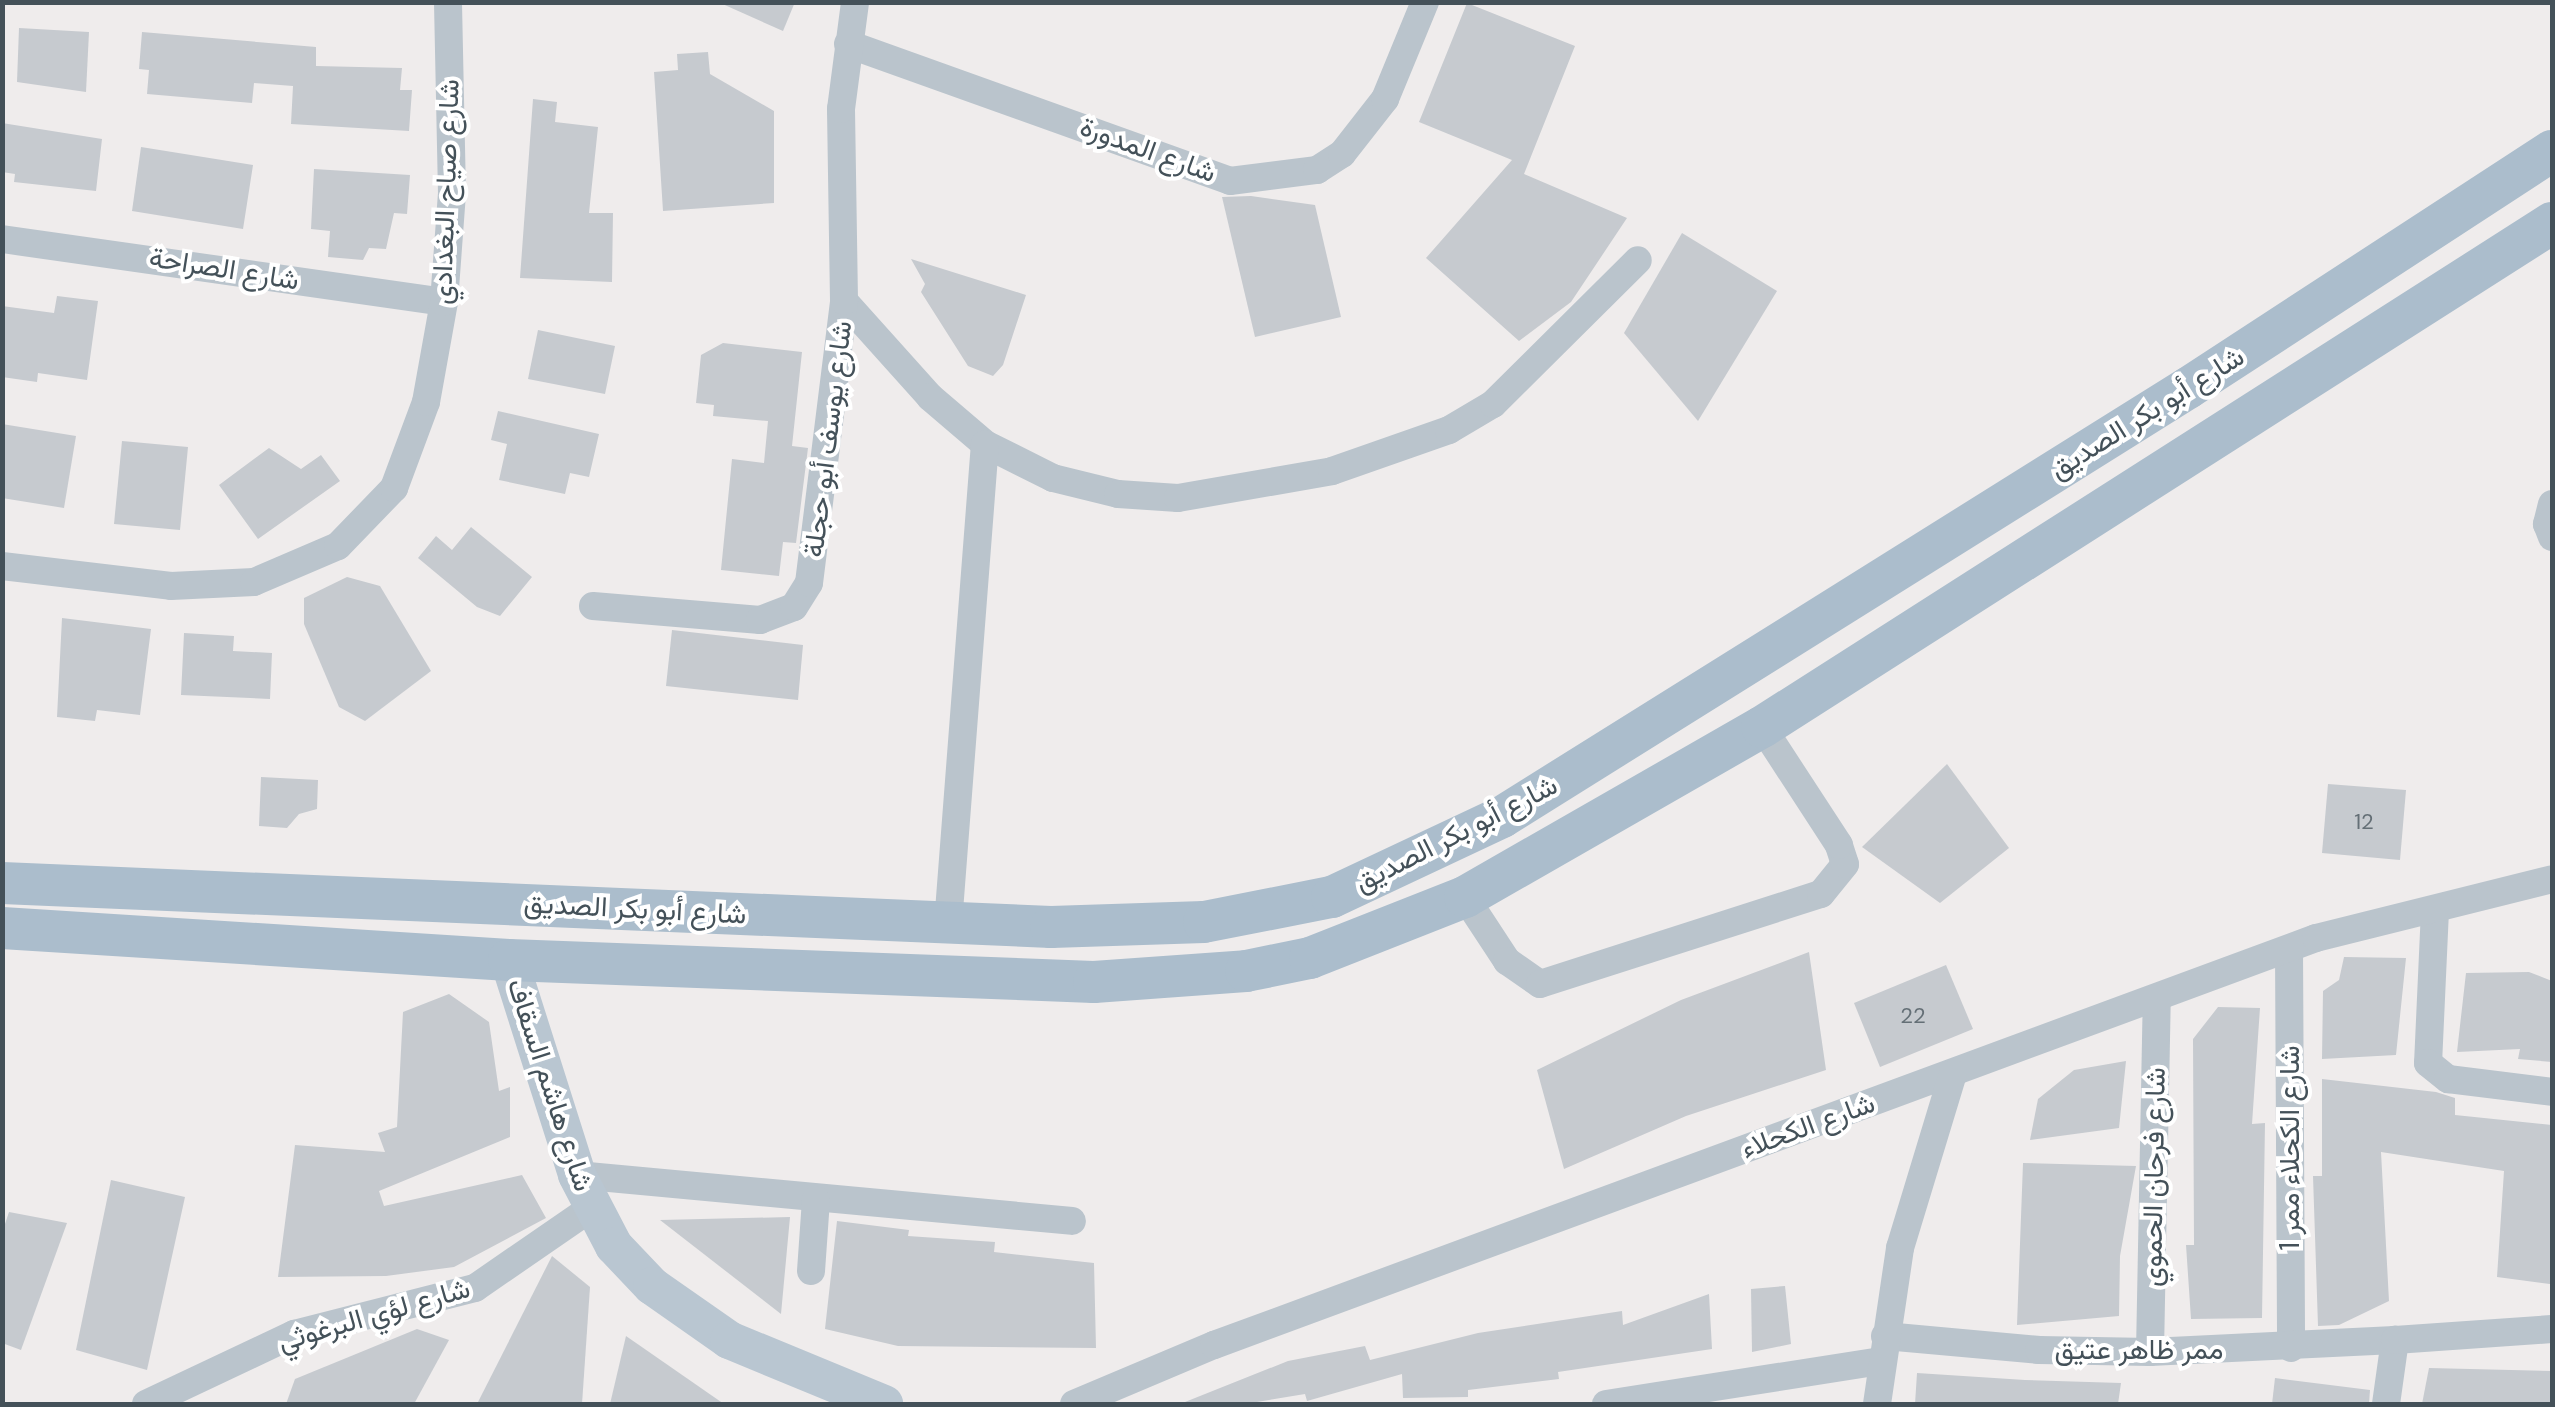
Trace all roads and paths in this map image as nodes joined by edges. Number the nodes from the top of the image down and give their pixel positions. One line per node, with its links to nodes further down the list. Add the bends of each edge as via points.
1 (448, 2): 10 (street, شارع صياح البغدادي, via 452,194)
2 (855, 2): 4 (street, شارع يوسف أبو حجلة)
3 (1425, 2): 4 (street, شارع المدورة, via 1385,100 1342,154 1317,170 1230,181)
4 (848, 44): 9 (street, شارع يوسف أبو حجلة, via 840,142)
5 (2552, 150): 22 (main road, شارع أبو بكر الصديق, via 1712,688 1502,817 1409,864 1332,896 1204,922)
6 (2552, 223): 16 (main road, شارع أبو بكر الصديق)
7 (2, 239): 10 (street, شارع الصراحة)
8 (1638, 260): 11 (street, شارع يوسف أبو حجلة, via 1493,404 1448,430 1332,471 1223,494 1118,494 1054,478)
9 (844, 301): 11 (street, شارع يوسف أبو حجلة, via 930,397); 15 (street, شارع يوسف أبو حجلة, via 812,572 794,607 760,620)
10 (444, 302): 14 (street, شارع صياح البغدادي, via 412,448 394,488 338,546 282,575 222,588)
11 (985, 444): 22 (street)
12 (2552, 504): 13 (street)
13 (2552, 536)
14 (2, 566)
15 (593, 606)
16 (1762, 727): 20 (main road, شارع أبو بكر الصديق); 20 (street, via 1839,845 1844,864 1821,894 1540,984 1506,961)
17 (2552, 879): 21 (street, شارع الكحلاء)
18 (2, 883): 19 (main road, شارع أبو بكر الصديق)
19 (293, 892): 22 (main road, شارع أبو بكر الصديق); 24 (main road, via 277,904 273,922)
20 (1465, 898): 26 (main road, شارع أبو بكر الصديق, via 1310,958 1182,978 1094,982)
21 (2434, 910): 25 (street, شارع الكحلاء, via 2358,924); 29 (street, via 2428,1063 2448,1078)
22 (948, 924)
23 (2, 928): 24 (main road, شارع أبو بكر الصديق)
24 (290, 945): 26 (main road, شارع أبو بكر الصديق)
25 (2289, 949): 27 (street, شارع الكحلاء); 36 (street, شارع الكحلاء ممر 1)
26 (509, 960): 30 (street, شارع هاشم السقاف)
27 (2157, 1002): 28 (street, شارع الكحلاء); 38 (street, شارع فرحان الحموي)
28 (1954, 1074): 37 (street, via 1900,1248); 41 (street, شارع الكحلاء, via 1214,1346)
29 (2552, 1092)
30 (584, 1191): 31 (street); 39 (street, شارع لؤي البرغوثي, via 475,1288 294,1334); 40 (street, شارع هاشم السقاف, via 614,1246 697,1320 766,1359)
31 (816, 1200): 32 (street); 33 (street)
32 (1072, 1221)
33 (811, 1271)
34 (2552, 1328): 35 (street, ممر ظاهر عتيق)
35 (2394, 1340): 36 (street, ممر ظاهر عتيق); 44 (street)
36 (2291, 1348): 38 (street, ممر ظاهر عتيق)
37 (1883, 1349): 38 (street, ممر ظاهر عتيق); 42 (street, ممر ظاهر عتيق); 43 (street)
38 (2150, 1352)
39 (146, 1404)
40 (884, 1404)
41 (1074, 1404)
42 (1606, 1404)
43 (1877, 1404)
44 (2386, 1404)

